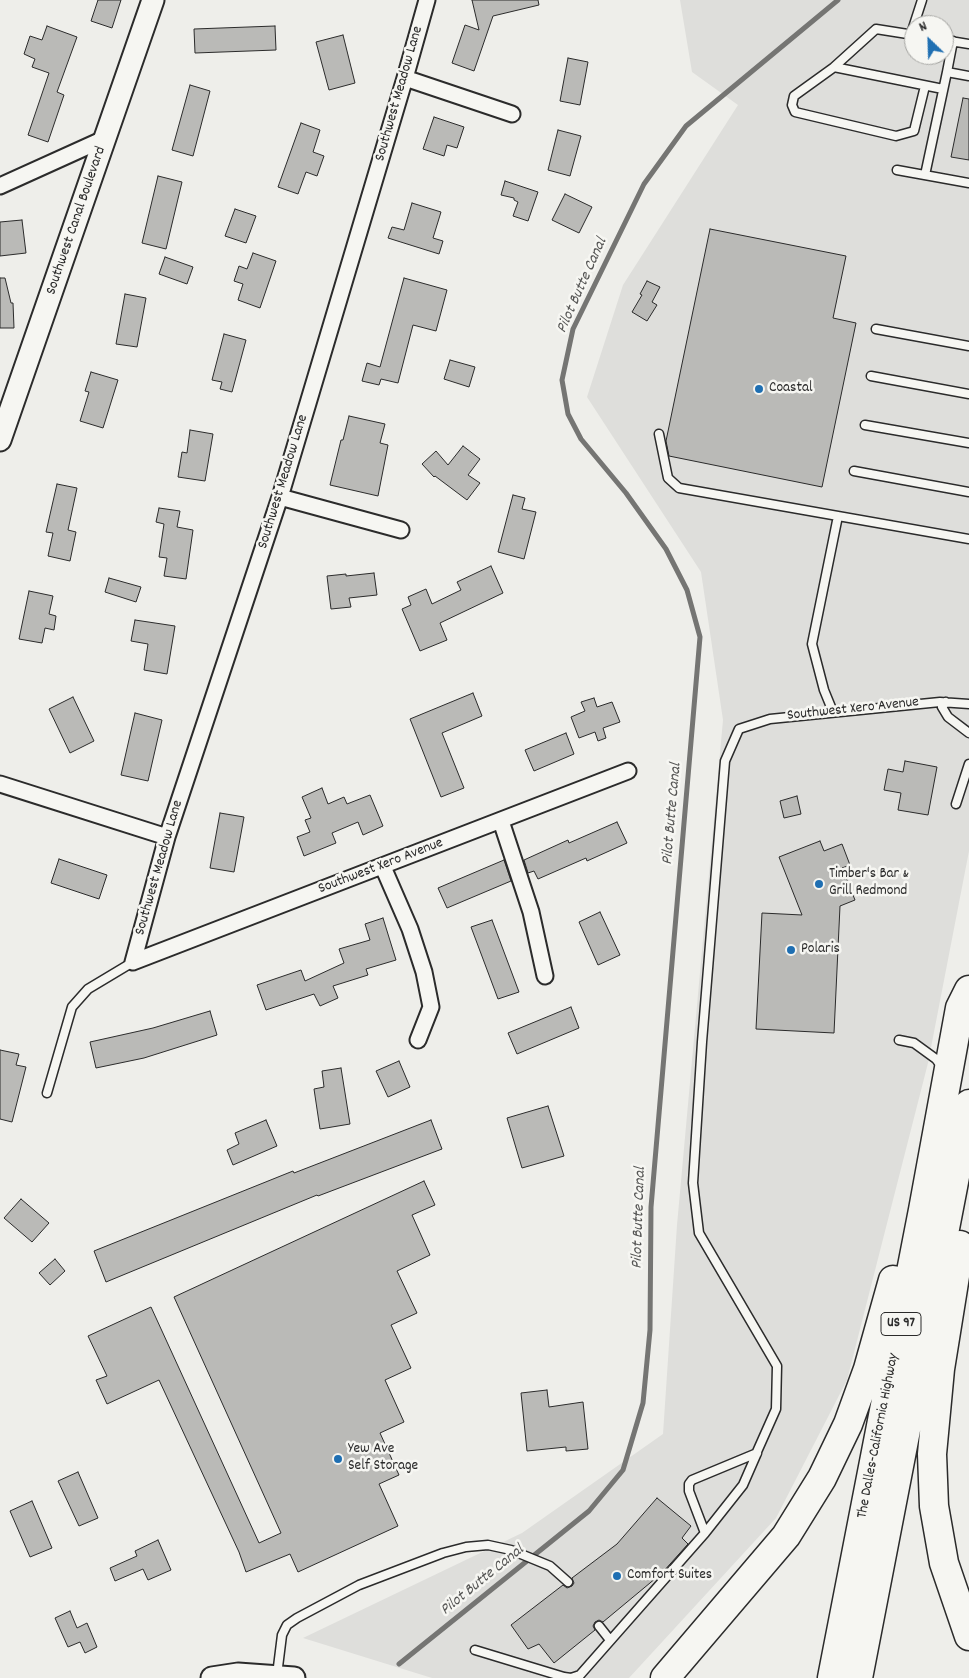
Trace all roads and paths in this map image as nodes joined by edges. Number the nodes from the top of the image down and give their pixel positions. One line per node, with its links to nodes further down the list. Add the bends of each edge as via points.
1 (153, 0): 16 (main road, Southwest Canal Boulevard)
2 (427, 0): 12 (street, Southwest Meadow Lane)
3 (922, 0): 4 (lane)
4 (918, 15)
5 (904, 34): 8 (lane, via 876,29)
6 (954, 41): 7 (lane)
7 (969, 44)
8 (837, 65): 13 (lane, via 834,67); 13 (lane, via 794,96 795,112 896,136 914,131)
9 (948, 65): 10 (lane)
10 (947, 72): 11 (lane); 14 (lane)
11 (969, 76)
12 (405, 78): 15 (street); 31 (street, Southwest Meadow Lane)
13 (926, 86): 14 (lane)
14 (944, 90): 18 (lane)
15 (512, 114)
16 (106, 138): 20 (street); 27 (main road, Southwest Canal Boulevard)
17 (898, 170): 18 (lane)
18 (925, 176): 19 (lane)
19 (969, 184)
20 (0, 186)
21 (876, 329): 22 (lane)
22 (969, 346)
23 (871, 376): 24 (lane)
24 (969, 394)
25 (865, 425): 28 (lane)
26 (658, 434): 32 (lane, via 668,478 679,488)
27 (0, 437)
28 (969, 443)
29 (854, 470): 30 (lane)
30 (969, 492)
31 (280, 497): 33 (street); 44 (street, Southwest Meadow Lane)
32 (838, 516): 34 (lane); 37 (lane, via 812,644)
33 (401, 530)
34 (969, 539)
35 (946, 702): 36 (lane, Southwest Xero Avenue); 37 (lane, Southwest Xero Avenue); 38 (lane, via 942,708 948,717)
36 (969, 704)
37 (833, 712): 56 (lane, Southwest Xero Avenue, via 770,719 739,729 725,761 693,1183 699,1233 777,1366 776,1409)
38 (969, 733)
39 (969, 764): 42 (lane)
40 (628, 772): 43 (street, Southwest Xero Avenue)
41 (0, 784): 44 (street)
42 (956, 804)
43 (501, 821): 45 (street, Southwest Xero Avenue); 47 (street, via 531,912)
44 (167, 837): 46 (street, Southwest Meadow Lane)
45 (383, 867): 46 (street, Southwest Xero Avenue); 49 (street, via 410,929 424,972 431,1007)
46 (133, 962): 52 (lane, via 88,989 72,1008)
47 (545, 976)
48 (969, 990): 51 (highway, The Dalles-California Highway / US 97, via 960,1008)
49 (418, 1040)
50 (899, 1040): 51 (lane, via 914,1042 936,1059)
51 (948, 1074): 55 (highway, The Dalles-California Highway / US 97)
52 (47, 1093)
53 (969, 1104): 67 (highway, The Dalles-California Highway / US 97)
54 (969, 1189): 60 (highway, via 940,1368 932,1454 934,1506 944,1563)
55 (923, 1210): 65 (highway, via 895,1272 868,1369 848,1424 822,1478 786,1536); 66 (highway, The Dalles-California Highway / US 97)
56 (756, 1454): 57 (lane, via 743,1485); 57 (lane, via 689,1484)
57 (705, 1533): 61 (lane)
58 (568, 1582): 63 (lane, via 550,1566 511,1550 488,1545 466,1546 443,1553 359,1585 287,1625 282,1635)
59 (599, 1626): 61 (lane)
60 (969, 1636)
61 (610, 1640): 62 (lane, via 580,1675 571,1678)
62 (475, 1650)
63 (285, 1677): 64 (main road, via 238,1674)
64 (212, 1678)
65 (665, 1678)
66 (832, 1678)
67 (858, 1678)

